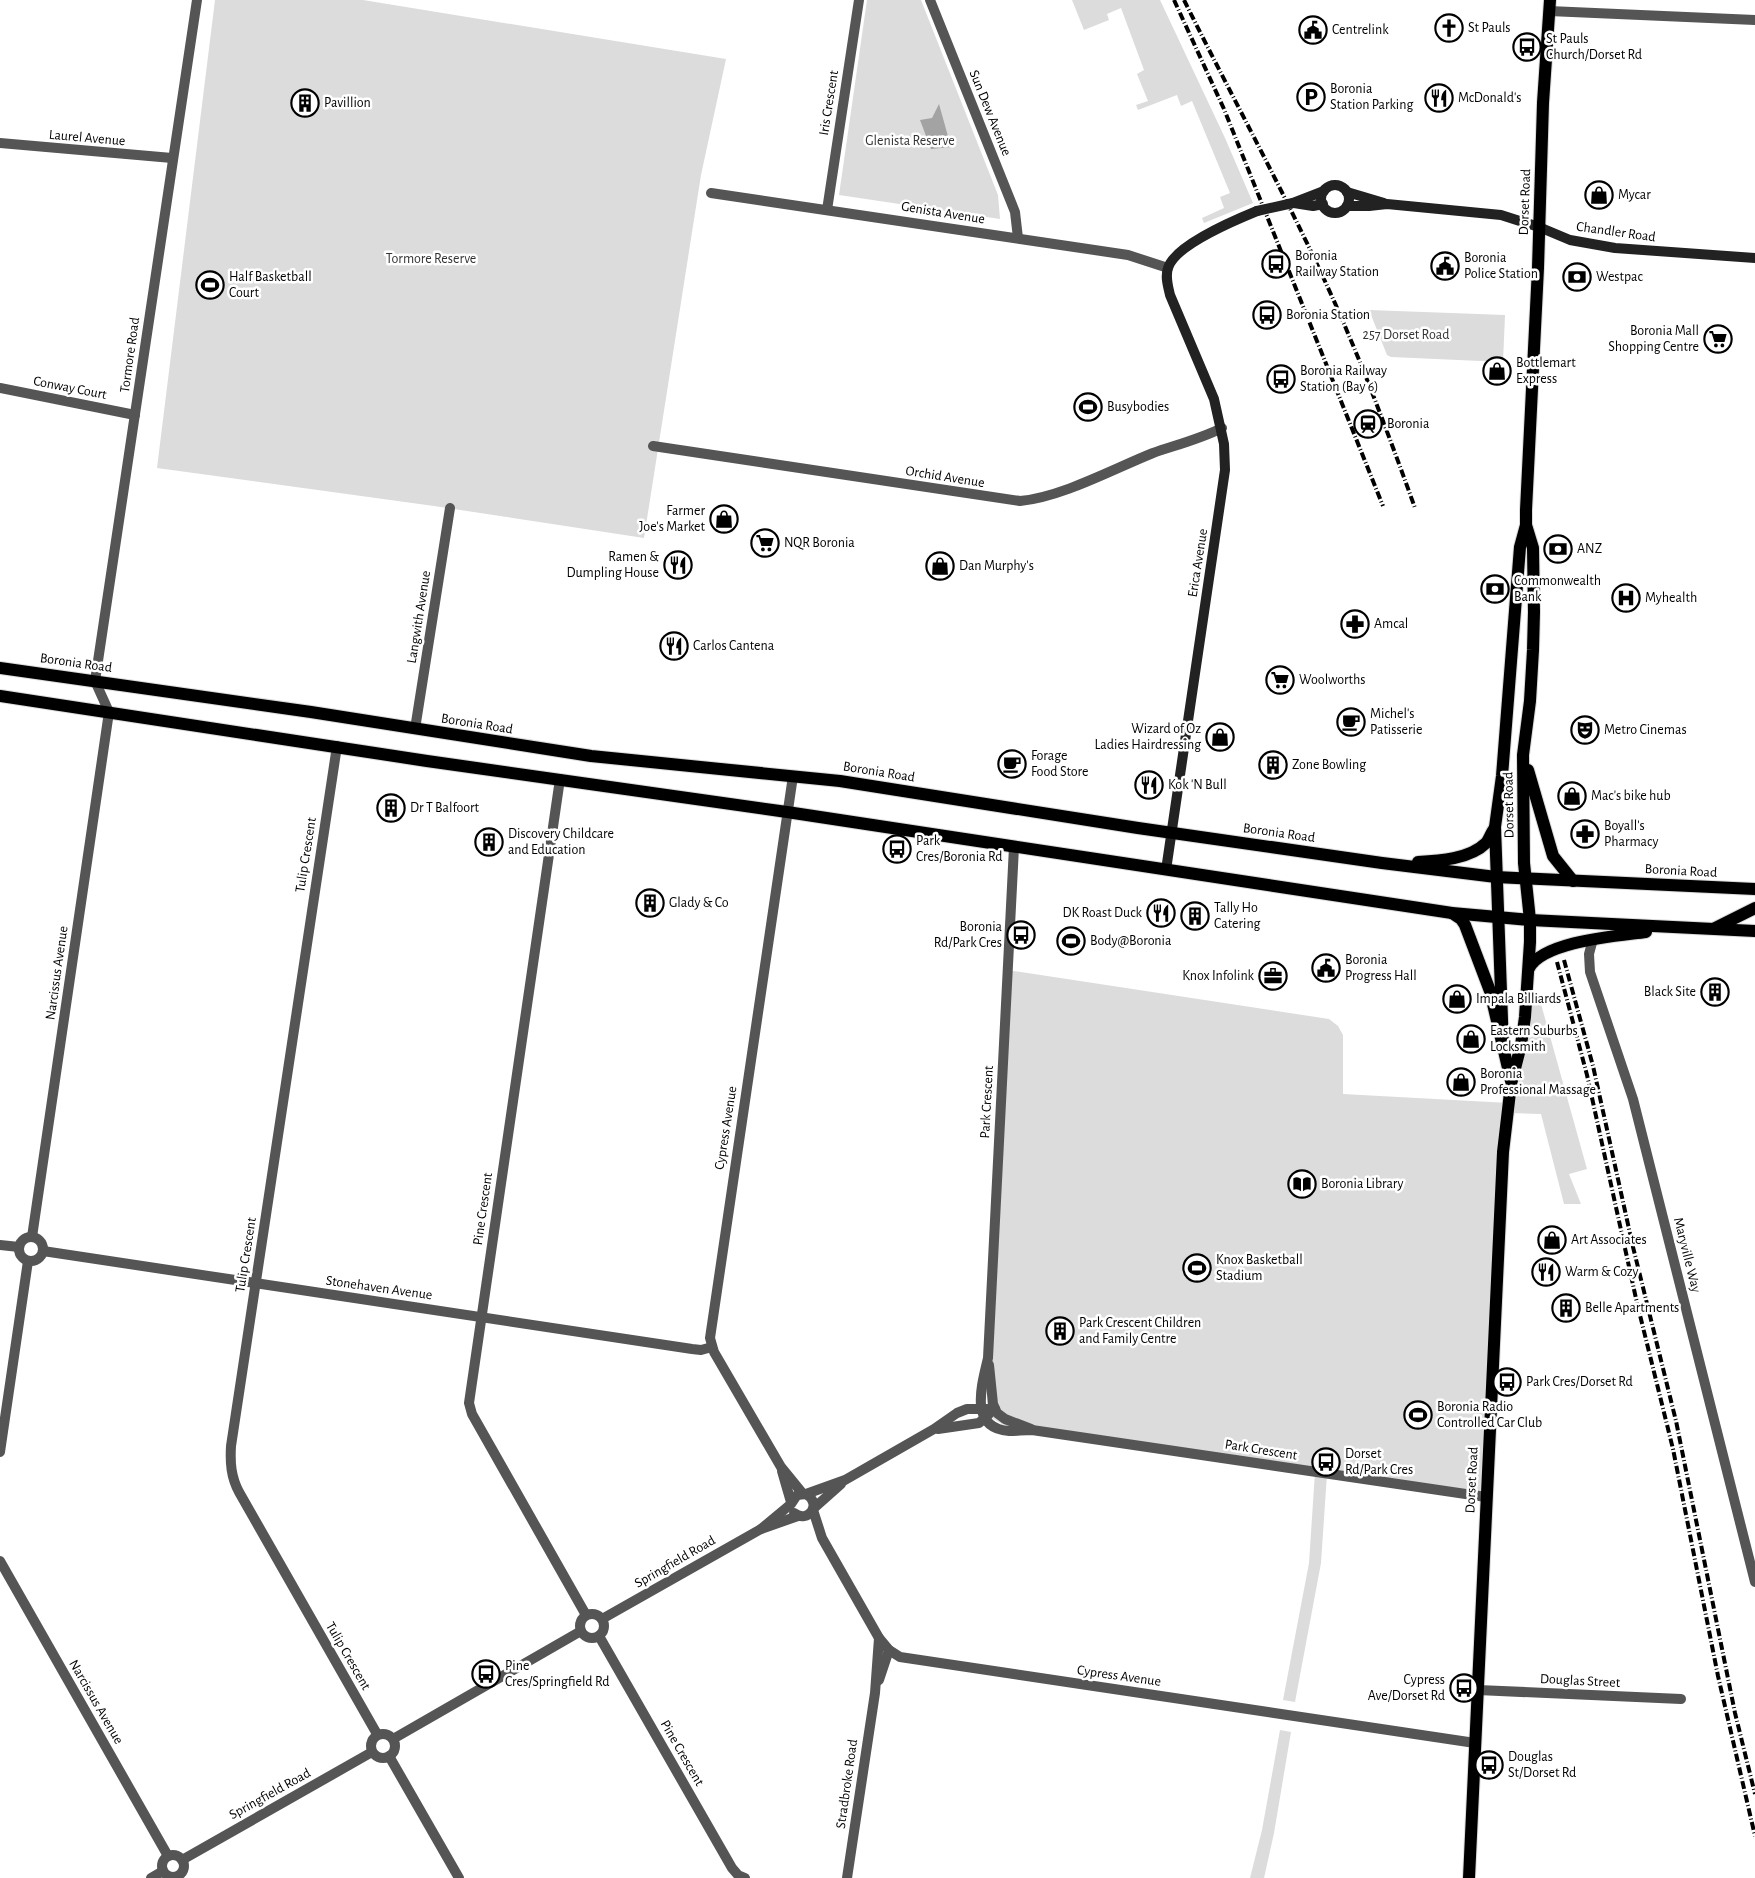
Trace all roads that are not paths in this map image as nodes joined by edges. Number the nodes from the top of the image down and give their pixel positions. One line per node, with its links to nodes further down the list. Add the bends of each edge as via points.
1 (197, 0): 7 (street, Tormore Road)
2 (859, 0): 15 (street, Iris Crescent)
3 (930, 0): 17 (street, Sun Dew Avenue, via 1014,212)
4 (1550, 5): 5 (street); 16 (main road, Dorset Road)
5 (1755, 20)
6 (0, 144): 7 (street, Laurel Avenue)
7 (172, 158): 21 (street, Tormore Road)
8 (1324, 191): 9 (main road, via 1336,185); 11 (main road); 12 (main road)
9 (1347, 192): 13 (main road, Chandler Road); 14 (main road)
10 (711, 193): 15 (street, Genista Avenue)
11 (1293, 202): 12 (main road, via 1313,206); 19 (main road, bridge, via 1234,220 1192,243)
12 (1323, 204): 14 (main road, via 1327,210 1336,212)
13 (1387, 204): 14 (main road, Chandler Road); 16 (main road, Chandler Road, via 1501,215)
14 (1347, 206)
15 (827, 210): 17 (street, Genista Avenue)
16 (1539, 227): 18 (main road, Chandler Road, via 1570,240 1615,248); 25 (main road, Dorset Road)
17 (1018, 238): 19 (street, Genista Avenue, via 1139,257)
18 (1755, 258)
19 (1168, 268): 22 (main road, Erica Avenue, via 1170,295 1214,399)
20 (0, 388): 21 (street, Conway Court)
21 (134, 415): 27 (street, Tormore Road)
22 (1222, 428): 23 (street, Orchid Avenue, via 1044,497 1020,502); 37 (main road, Erica Avenue, via 1223,492)
23 (653, 446)
24 (450, 508): 30 (street, Langwith Avenue)
25 (1526, 525): 32 (main road, Dorset Road, via 1533,548 1533,650); 36 (main road, Dorset Road, via 1520,547)
26 (0, 668): 27 (main road, Boronia Road)
27 (95, 681): 29 (street); 30 (main road, Boronia Road)
28 (0, 696): 29 (main road)
29 (109, 712): 31 (main road); 56 (street, Narcissus Avenue)
30 (416, 729): 33 (main road, Boronia Road, via 591,756)
31 (336, 746): 34 (main road); 61 (street, Tulip Crescent)
32 (1523, 756): 42 (main road, Dorset Road); 43 (main road, via 1553,856)
33 (793, 776): 35 (street, Cypress Avenue); 37 (main road, Boronia Road)
34 (560, 780): 35 (main road); 62 (street, Pine Crescent)
35 (787, 812): 38 (main road); 63 (street, Cypress Avenue, via 711,1321)
36 (1495, 827): 39 (main road, via 1486,843 1472,852 1442,860); 41 (main road, Dorset Road)
37 (1172, 833): 39 (main road, Boronia Road); 40 (main road, Erica Avenue)
38 (1014, 847): 40 (main road); 64 (street, Park Crescent)
39 (1382, 863): 41 (main road, Boronia Road)
40 (1166, 870): 46 (main road)
41 (1496, 877): 42 (main road, Boronia Road); 47 (main road, Dorset Road)
42 (1526, 879): 43 (main road, Boronia Road); 48 (main road, Dorset Road)
43 (1573, 881): 44 (main road, Boronia Road)
44 (1755, 890)
45 (1755, 908): 50 (main road)
46 (1452, 913): 47 (main road); 54 (main road, Dorset Road, via 1461,919 1471,940 1490,992)
47 (1498, 918): 48 (main road); 54 (main road, Dorset Road)
48 (1530, 920): 49 (main road); 53 (main road, Dorset Road)
49 (1676, 928): 50 (main road); 52 (main road)
50 (1713, 929): 51 (main road)
51 (1755, 931)
52 (1593, 939): 53 (main road, via 1550,951 1536,958); 80 (street, Maryville Way, via 1588,954 1592,977 1633,1099)
53 (1529, 968): 55 (main road, Dorset Road, via 1521,1045)
54 (1503, 1047): 55 (main road, Dorset Road)
55 (1511, 1084): 73 (main road, Dorset Road, via 1503,1159)
56 (32, 1237): 58 (street, via 23,1240); 59 (street, via 40,1242)
57 (0, 1245): 58 (street)
58 (19, 1247): 60 (street, via 22,1258)
59 (43, 1251): 60 (street, via 36,1260); 61 (street, Stonehaven Avenue)
60 (28, 1261): 69 (street)
61 (255, 1284): 62 (street, Stonehaven Avenue); 90 (street, Tulip Crescent, via 231,1446 232,1474 239,1492)
62 (480, 1317): 63 (street, Stonehaven Avenue, via 692,1349); 81 (street, Pine Crescent, via 470,1409)
63 (712, 1347): 70 (street, Cypress Avenue)
64 (988, 1358): 65 (street, Park Crescent); 66 (street, Park Crescent, via 982,1387)
65 (994, 1409): 66 (street); 68 (street, Park Crescent, via 1006,1419)
66 (983, 1413): 67 (street, via 967,1409 957,1412); 67 (street, via 979,1423); 68 (street, Park Crescent, via 991,1425 1000,1429)
67 (934, 1429): 71 (street)
68 (1032, 1430): 73 (street, Park Crescent)
69 (0, 1452)
70 (781, 1467): 72 (street, Cypress Avenue); 74 (street, Cypress Avenue)
71 (845, 1480): 72 (street); 75 (street)
72 (805, 1494): 74 (street, via 797,1496); 75 (street, via 812,1500)
73 (1486, 1497): 87 (main road, Dorset Road)
74 (791, 1503): 76 (street, via 793,1511); 77 (street, Springfield Road)
75 (813, 1509): 76 (street, via 808,1515); 78 (street, Cypress Avenue)
76 (800, 1516): 77 (street, Springfield Road); 78 (street, Cypress Avenue)
77 (761, 1529): 82 (street, Springfield Road)
78 (822, 1538): 85 (street, Cypress Avenue)
79 (0, 1561): 95 (street, Narcissus Avenue)
80 (1755, 1582)
81 (586, 1616): 82 (street, via 596,1615); 83 (street, via 581,1622)
82 (602, 1620): 84 (street, via 604,1628)
83 (581, 1631): 84 (street, via 589,1638); 91 (street)
84 (599, 1636): 101 (street, Pine Crescent, via 732,1868)
85 (879, 1638): 86 (street, Cypress Avenue); 88 (street, Stradbroke Road)
86 (889, 1650): 88 (street, Stradbroke Road); 92 (street, Cypress Avenue, via 908,1658)
87 (1478, 1690): 89 (street, Douglas Street); 92 (main road, Dorset Road)
88 (874, 1693): 102 (street, Stradbroke Road)
89 (1681, 1699)
90 (377, 1734): 91 (street, via 386,1734); 93 (street, via 371,1741)
91 (393, 1740): 94 (street, via 395,1748)
92 (1475, 1743): 103 (main road, Dorset Road)
93 (372, 1752): 94 (street, via 380,1758); 96 (street, Springfield Road)
94 (390, 1756): 100 (street)
95 (168, 1856): 96 (street, via 176,1855); 97 (street, via 162,1863)
96 (182, 1860): 98 (street, via 184,1868)
97 (163, 1871): 98 (street, via 170,1877); 99 (street)
98 (180, 1877)
99 (151, 1878)
100 (459, 1878)
101 (746, 1878)
102 (847, 1878)
103 (1469, 1878)

